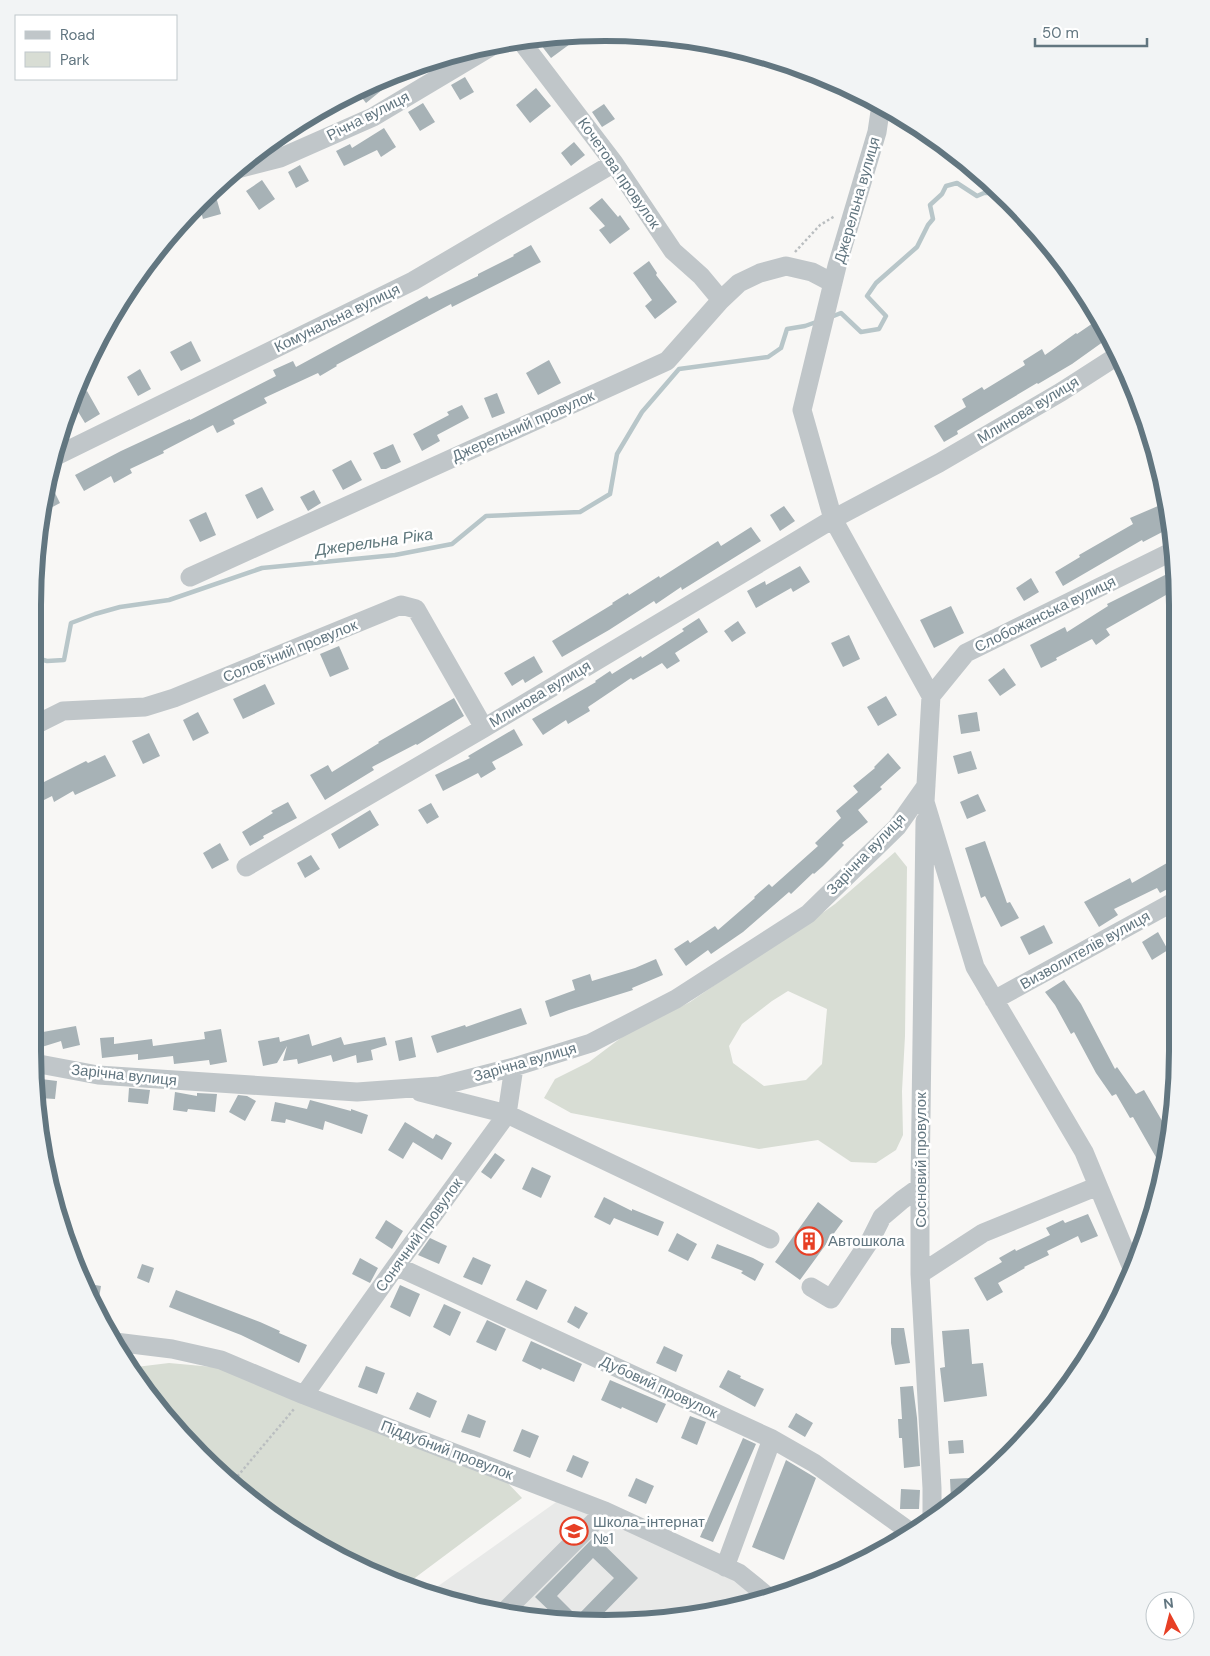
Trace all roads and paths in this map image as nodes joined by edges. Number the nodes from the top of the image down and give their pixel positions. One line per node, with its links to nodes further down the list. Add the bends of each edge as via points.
1 (526, 47): 4 (street, Кочетова провулок)
2 (474, 57): 5 (street, Річна вулиця, via 373,117 280,158)
3 (880, 113): 6 (street, Джерельна вулиця)
4 (614, 163): 9 (street, Кочетова провулок, via 673,251 701,276); 11 (street, Комунальна вулиця, via 413,281)
5 (253, 165)
6 (857, 202): 7 (path, via 820,225 796,250); 8 (street, Джерельна вулиця)
7 (786, 266): 8 (street, Джерельний провулок, via 812,272); 9 (street, Джерельний провулок, via 739,283)
8 (832, 289): 12 (street, Джерельна вулиця, via 802,410)
9 (721, 300): 14 (street, Джерельний провулок, via 667,361)
10 (1112, 359): 12 (street, Млинова вулиця, via 939,464)
11 (62, 453)
12 (832, 519): 15 (street); 17 (street, Млинова вулиця)
13 (1167, 554): 15 (street, Слобожанська вулиця, via 966,653)
14 (190, 576)
15 (932, 696): 18 (street, Зарічна вулиця)
16 (41, 722): 17 (street, Солов'їний провулок, via 63,711 145,707 174,698 401,605 416,609)
17 (484, 728): 19 (street, Млинова вулиця)
18 (926, 794): 21 (street, Зарічна вулиця, via 974,967); 23 (street, Зарічна вулиця, via 808,914 676,999 590,1043); 27 (street, Сосновий провулок)
19 (246, 867)
20 (1169, 904): 21 (street, Визволителів вулиця)
21 (994, 1000): 26 (street, Зарічна вулиця, via 1084,1152)
22 (41, 1064): 24 (street, Зарічна вулиця, via 98,1075 356,1092)
23 (514, 1067): 24 (street, Зарічна вулиця, via 440,1086); 25 (street, Сонячний провулок)
24 (406, 1088): 25 (street)
25 (508, 1114): 28 (street); 30 (street, Сонячний провулок)
26 (1098, 1186): 29 (street, Зарічна вулиця); 31 (street, via 983,1233)
27 (920, 1187): 31 (street, Сосновий провулок); 32 (street, via 882,1217 831,1299)
28 (770, 1239)
29 (1129, 1260)
30 (396, 1266): 34 (street, Сонячний провулок); 35 (street, Дубовий провулок)
31 (920, 1274): 37 (street, Сосновий провулок)
32 (811, 1287)
33 (123, 1343): 34 (street, Піддубний провулок, via 221,1360)
34 (299, 1402): 36 (path); 38 (street, Піддубний провулок)
35 (772, 1439): 39 (street, Дубовий провулок, via 814,1463); 40 (street)
36 (237, 1478)
37 (932, 1510)
38 (605, 1511): 40 (street, Піддубний провулок); 42 (street)
39 (905, 1528)
40 (725, 1567): 41 (street, Піддубний провулок)
41 (762, 1593)
42 (510, 1606)

